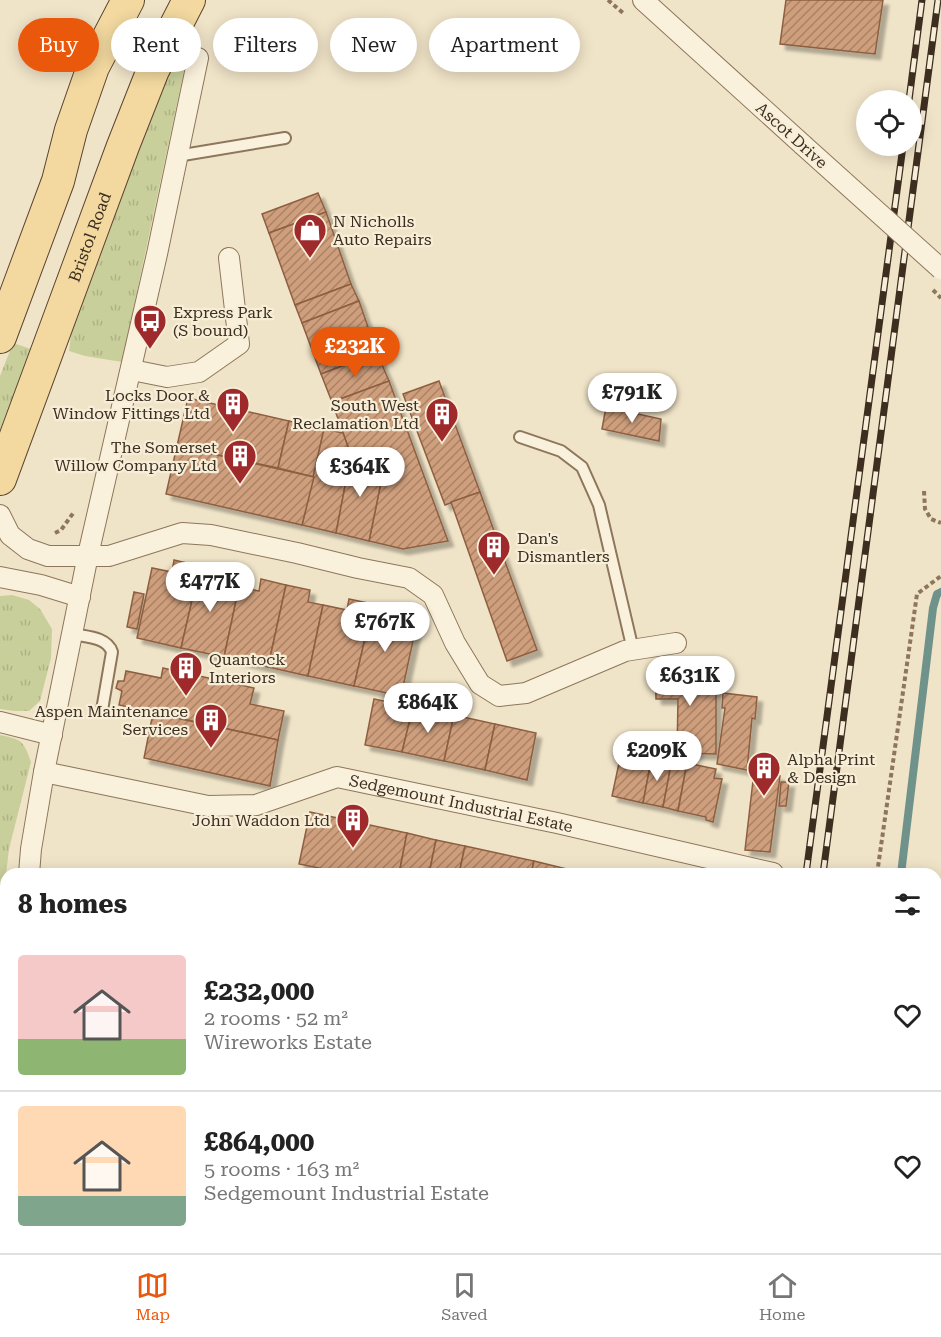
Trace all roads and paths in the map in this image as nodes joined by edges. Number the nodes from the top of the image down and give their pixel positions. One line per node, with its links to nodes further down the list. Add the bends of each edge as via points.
1 (128, 0): 9 (main road, via 93,67 58,182)
2 (189, 0): 12 (main road, Bristol Road, via 153,70)
3 (643, 0): 8 (street, Ascot Drive, bridge)
4 (195, 72): 6 (street)
5 (285, 138): 6 (lane)
6 (177, 156): 10 (street)
7 (229, 258): 10 (street, via 239,344 199,372 167,377)
8 (941, 268)
9 (0, 337)
10 (132, 370): 18 (street)
11 (520, 437): 24 (lane, via 561,450 582,467 598,505)
12 (0, 478)
13 (924, 491): 16 (path, via 925,509 931,519)
14 (79, 506): 17 (path, via 61,530)
15 (0, 515): 18 (street, via 10,535 28,549 48,556)
16 (941, 523)
17 (53, 534)
18 (88, 555): 21 (street); 24 (street, via 109,556 182,533 211,535 410,578 433,596 480,684 499,696 526,693)
19 (941, 576): 31 (path, via 917,594)
20 (0, 577): 21 (street)
21 (80, 597): 22 (street)
22 (73, 634): 25 (lane, via 110,645); 27 (street)
23 (676, 643): 24 (street)
24 (633, 650)
25 (102, 710)
26 (0, 722): 27 (street)
27 (52, 735): 28 (street)
28 (44, 772): 29 (street); 30 (street, Sedgemount Industrial Estate, via 208,806 256,805 337,777)
29 (29, 868)
30 (751, 868)
31 (878, 868)

